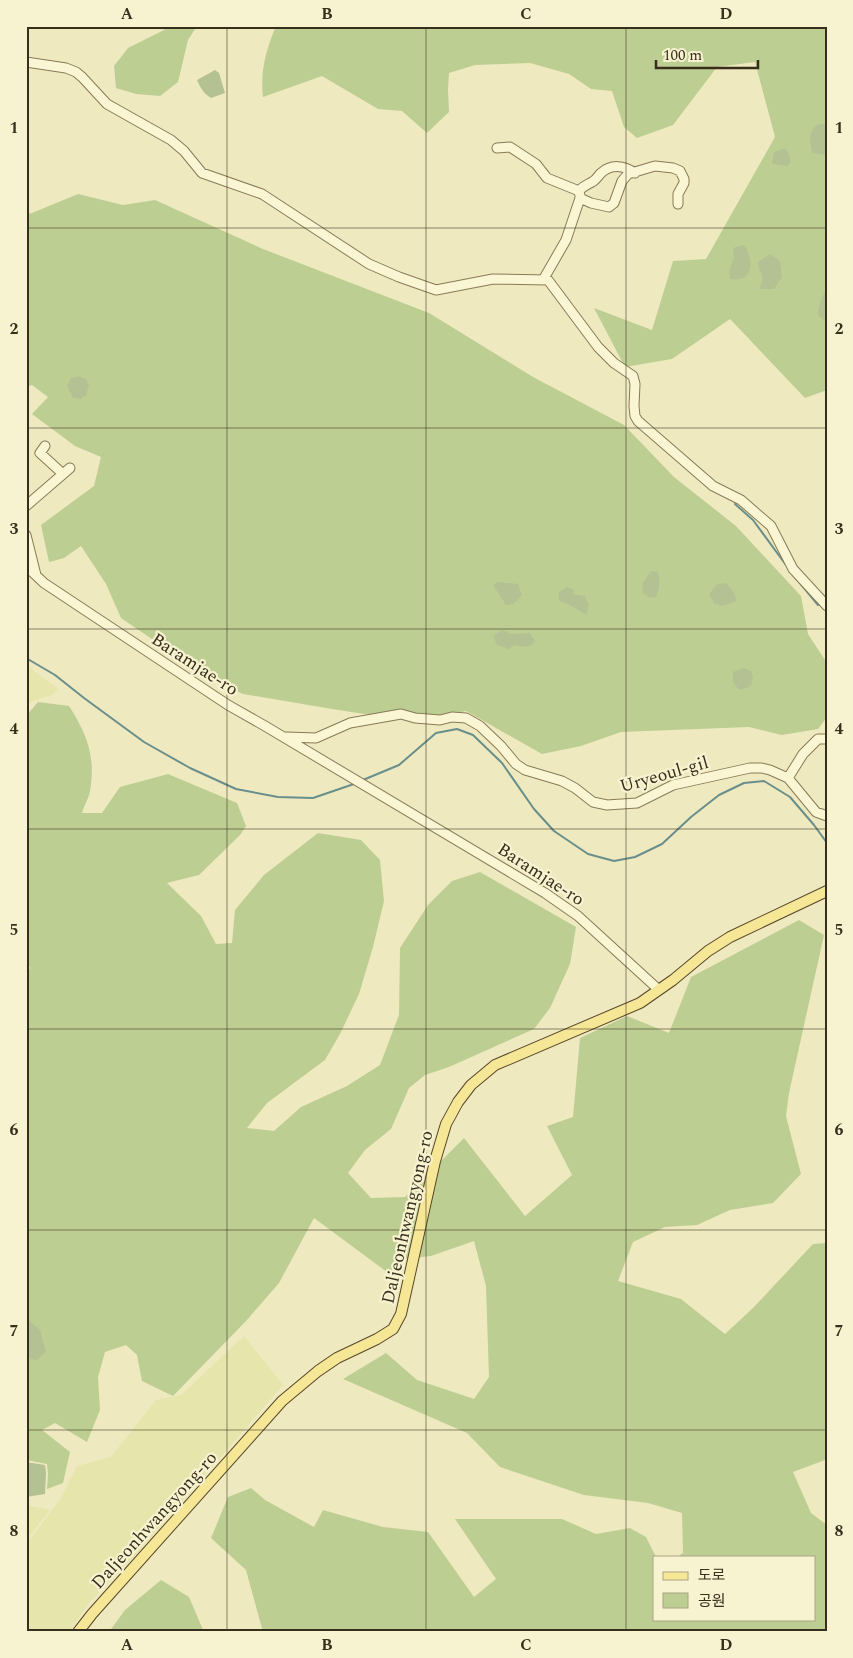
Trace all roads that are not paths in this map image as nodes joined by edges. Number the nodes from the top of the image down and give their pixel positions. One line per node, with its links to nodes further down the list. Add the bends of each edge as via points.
1 (26, 62): 6 (street, via 76,72 106,104 171,140 202,173 262,194 369,264 436,290 493,279)
2 (498, 148): 4 (street, via 510,147 536,164 547,178)
3 (635, 172): 4 (street, via 613,166 582,187); 4 (street, via 622,181 614,203 609,207 591,203); 5 (street, via 655,166 680,171 684,183 678,194)
4 (580, 195): 6 (street, via 566,240)
5 (678, 204)
6 (543, 280): 12 (street, via 548,280 559,293 598,347 633,376 638,421 713,486 741,500 771,526 793,569)
7 (45, 446): 8 (street, via 40,453 66,471)
8 (26, 506)
9 (26, 534): 11 (street)
10 (26, 566): 11 (street, Baramjae-ro)
11 (36, 576): 13 (street, Baramjae-ro, via 228,705)
12 (827, 606)
13 (283, 737): 15 (street, Uryeoul-gil, via 316,738 350,724 401,714 440,720 466,718 480,726 525,770 562,781 593,802 607,805 637,803 673,785 750,768 770,770); 18 (street, Baramjae-ro, via 545,893 578,916)
14 (827, 739): 15 (street, via 818,739 809,746)
15 (788, 778): 16 (street, Uryeoul-gil, via 816,812)
16 (827, 816)
17 (827, 891): 18 (main road, Daljeonhwangyong-ro, via 730,937)
18 (659, 990): 19 (main road, Daljeonhwangyong-ro, via 640,1003 495,1065 471,1085 446,1124 401,1314 392,1329 337,1358 282,1401)
19 (78, 1632)

